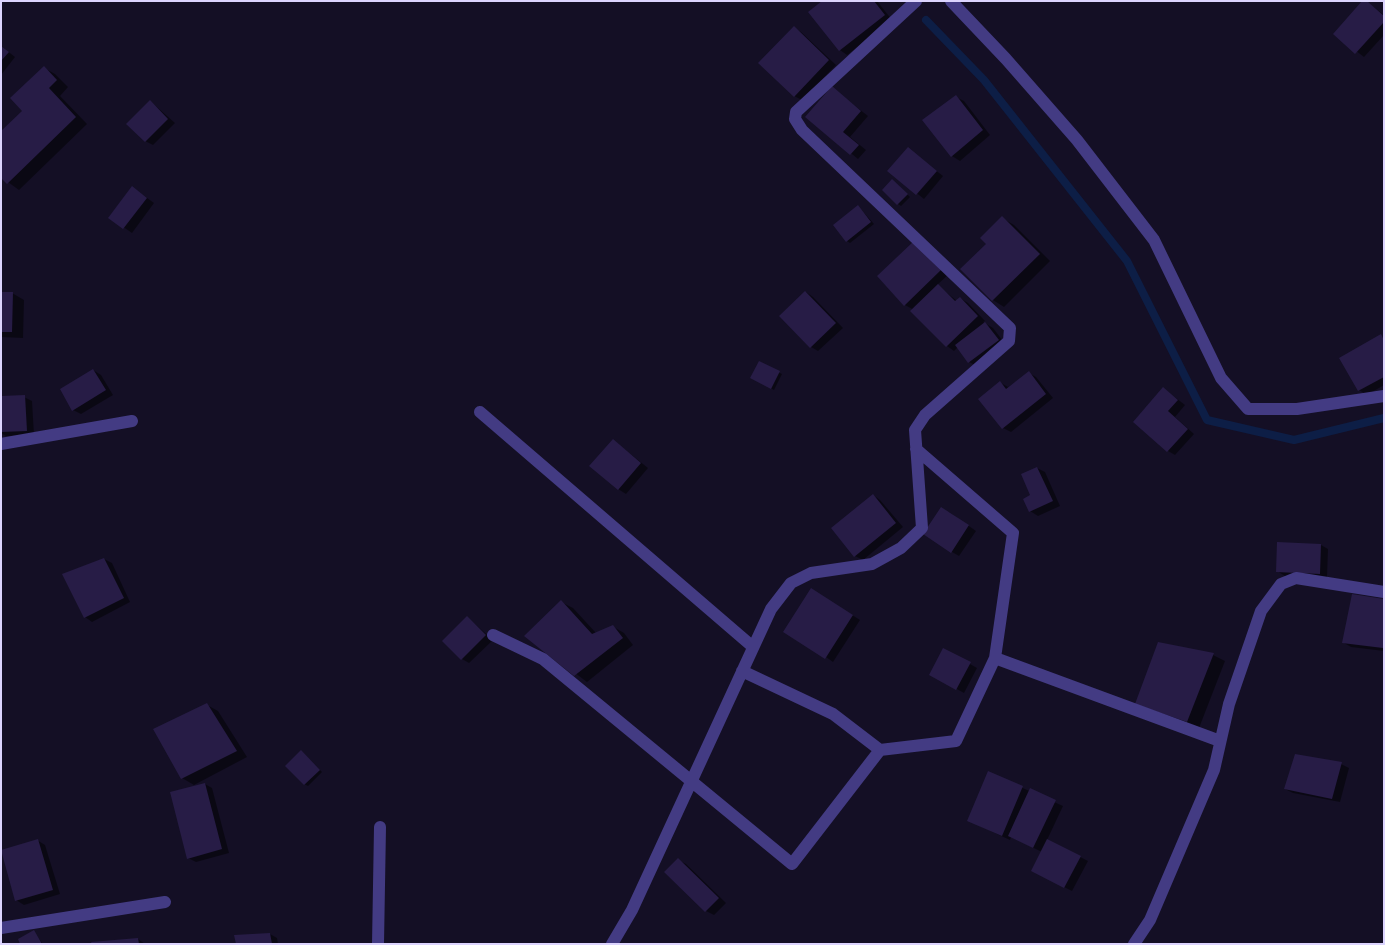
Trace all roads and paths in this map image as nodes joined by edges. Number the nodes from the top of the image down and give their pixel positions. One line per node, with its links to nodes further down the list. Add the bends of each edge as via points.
1 (916, 1): 7 (street, via 796,112 795,119 802,130 1010,328 1008,342 925,415 915,430)
2 (951, 1): 3 (street, via 1077,140 1154,240 1221,378 1248,409 1297,409)
3 (1384, 396)
4 (480, 412): 10 (street)
5 (132, 421): 6 (street)
6 (1, 444)
7 (916, 449): 10 (street, via 922,528 902,548 872,564 811,573 791,583 771,609); 11 (street, via 1013,534)
8 (1384, 592): 13 (street, via 1296,578 1281,584 1261,611 1229,704)
9 (493, 635): 15 (street, via 543,659)
10 (753, 647): 12 (street)
11 (995, 658): 13 (street); 14 (street, via 956,741)
12 (742, 671): 14 (street, via 833,714); 15 (street)
13 (1220, 741): 21 (street, via 1214,770 1150,920)
14 (880, 750): 15 (street, via 792,864)
15 (692, 780): 20 (street, via 632,910)
16 (380, 827): 19 (street)
17 (165, 902): 18 (street)
18 (1, 928)
19 (378, 944)
20 (612, 944)
21 (1134, 944)

